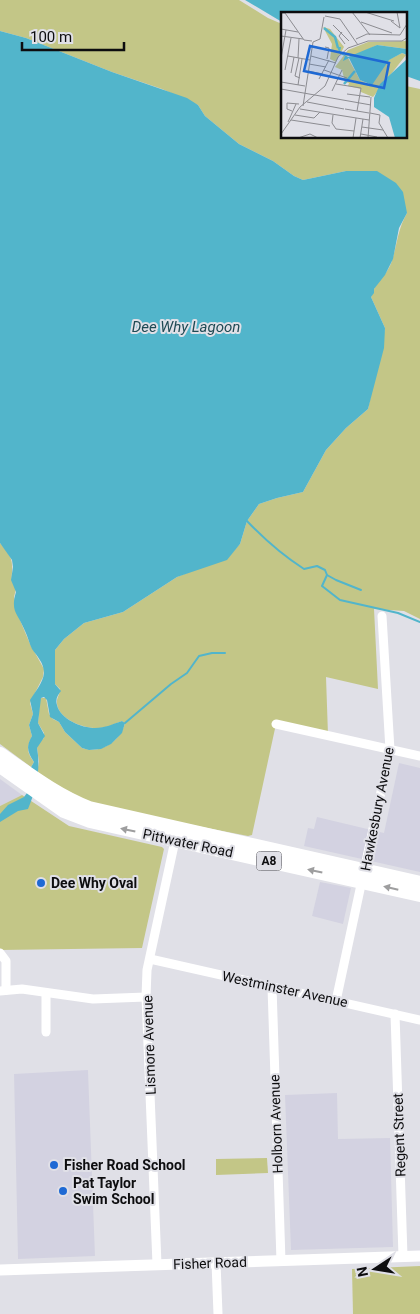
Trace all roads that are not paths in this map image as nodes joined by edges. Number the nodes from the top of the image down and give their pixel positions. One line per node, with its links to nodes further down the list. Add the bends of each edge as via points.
1 (382, 616): 3 (street, Hawkesbury Avenue)
2 (276, 724): 3 (street)
3 (390, 750): 5 (street); 9 (street, Hawkesbury Avenue)
4 (0, 754): 7 (highway, Pittwater Road / A8)
5 (420, 756)
6 (0, 766): 7 (highway, Pittwater Road / A8)
7 (27, 779): 8 (highway, Pittwater Road / A8, via 47,793)
8 (177, 835): 9 (highway, Pittwater Road / A8); 13 (street, Lismore Avenue)
9 (364, 876): 10 (highway, Pittwater Road / A8); 11 (highway, Pittwater Road / A8, one-way to 9); 18 (street, Hawkesbury Avenue)
10 (420, 883)
11 (420, 895)
12 (0, 953): 15 (street, via 6,960)
13 (150, 959): 14 (street, Westminster Avenue); 17 (street, Lismore Avenue)
14 (272, 987): 18 (street, Westminster Avenue); 24 (street, Holborn Avenue)
15 (3, 991): 16 (street, via 22,989)
16 (46, 994): 17 (street, via 93,1000); 21 (street)
17 (146, 997): 26 (street, Lismore Avenue)
18 (336, 1001): 19 (street, Westminster Avenue)
19 (395, 1014): 20 (street, Westminster Avenue); 22 (street, Regent Street)
20 (420, 1020)
21 (46, 1032)
22 (403, 1256): 23 (main road, Fisher Road); 24 (main road, Fisher Road)
23 (420, 1256)
24 (281, 1261): 25 (main road, Fisher Road)
25 (216, 1262): 26 (main road, Fisher Road); 28 (street)
26 (157, 1264): 27 (main road, Fisher Road)
27 (0, 1270)
28 (218, 1314)

